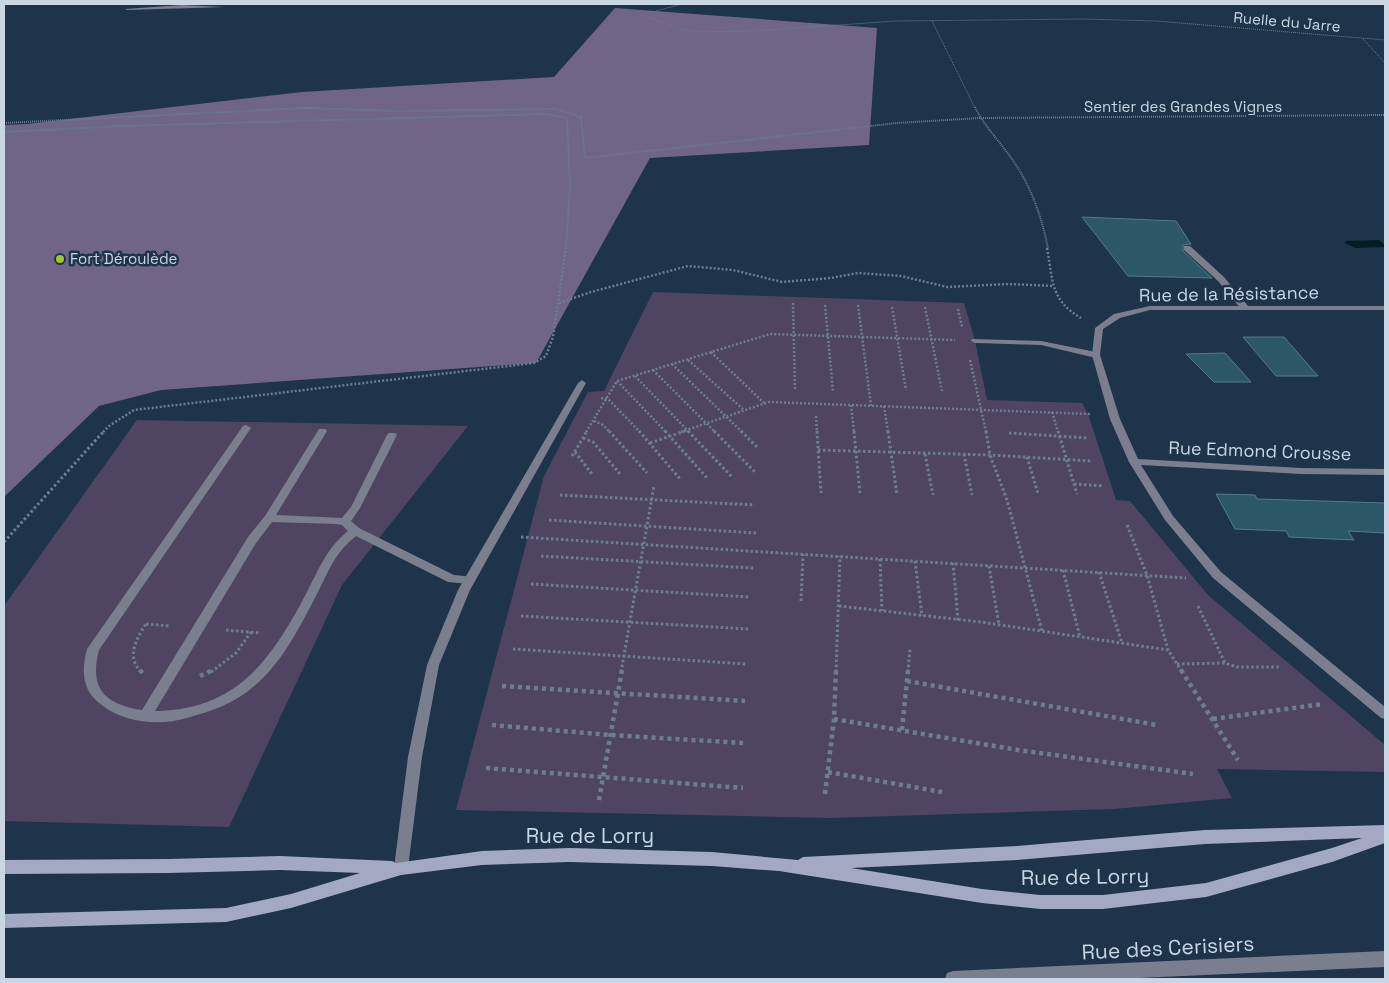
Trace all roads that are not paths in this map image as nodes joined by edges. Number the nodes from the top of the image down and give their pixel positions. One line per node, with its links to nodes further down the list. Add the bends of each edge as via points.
1 (182, 5): 2 (street); 3 (street); 4 (street)
2 (223, 7)
3 (127, 10)
4 (181, 12)
5 (1188, 248): 6 (street, via 1221,279)
6 (1245, 308): 7 (street, Rue de la Résistance); 9 (street, Rue de la Résistance, via 1150,308 1116,316 1099,328)
7 (1385, 308)
8 (976, 341): 9 (street, via 1041,343)
9 (1096, 355): 14 (street, via 1115,419)
10 (582, 383): 19 (street)
11 (246, 428): 21 (street, via 93,649 89,665 94,693 123,712)
12 (322, 431): 16 (street)
13 (392, 435): 17 (street)
14 (1134, 462): 15 (street, Rue Edmond Crousse); 20 (street, via 1169,518 1217,575)
15 (1385, 472)
16 (269, 518): 17 (street); 21 (street, via 252,540)
17 (345, 522): 18 (street)
18 (355, 531): 19 (street, via 452,579); 21 (street, via 334,551 287,642 262,674 221,701 196,710 171,716)
19 (469, 580): 26 (street, via 433,665 415,757)
20 (1385, 714)
21 (145, 716)
22 (1385, 831): 24 (street, Rue de Lorry, via 1205,837 1017,853)
23 (1385, 837): 24 (street, Rue de Lorry, via 1206,890 1103,902 1040,902 982,896)
24 (779, 864): 26 (street, Rue de Lorry, via 570,855 482,858)
25 (4, 867): 26 (street, via 280,863)
26 (401, 868): 27 (street, via 291,901 226,915)
27 (4, 921)
28 (1385, 959): 29 (street, Rue des Cerisiers)
29 (953, 979)

